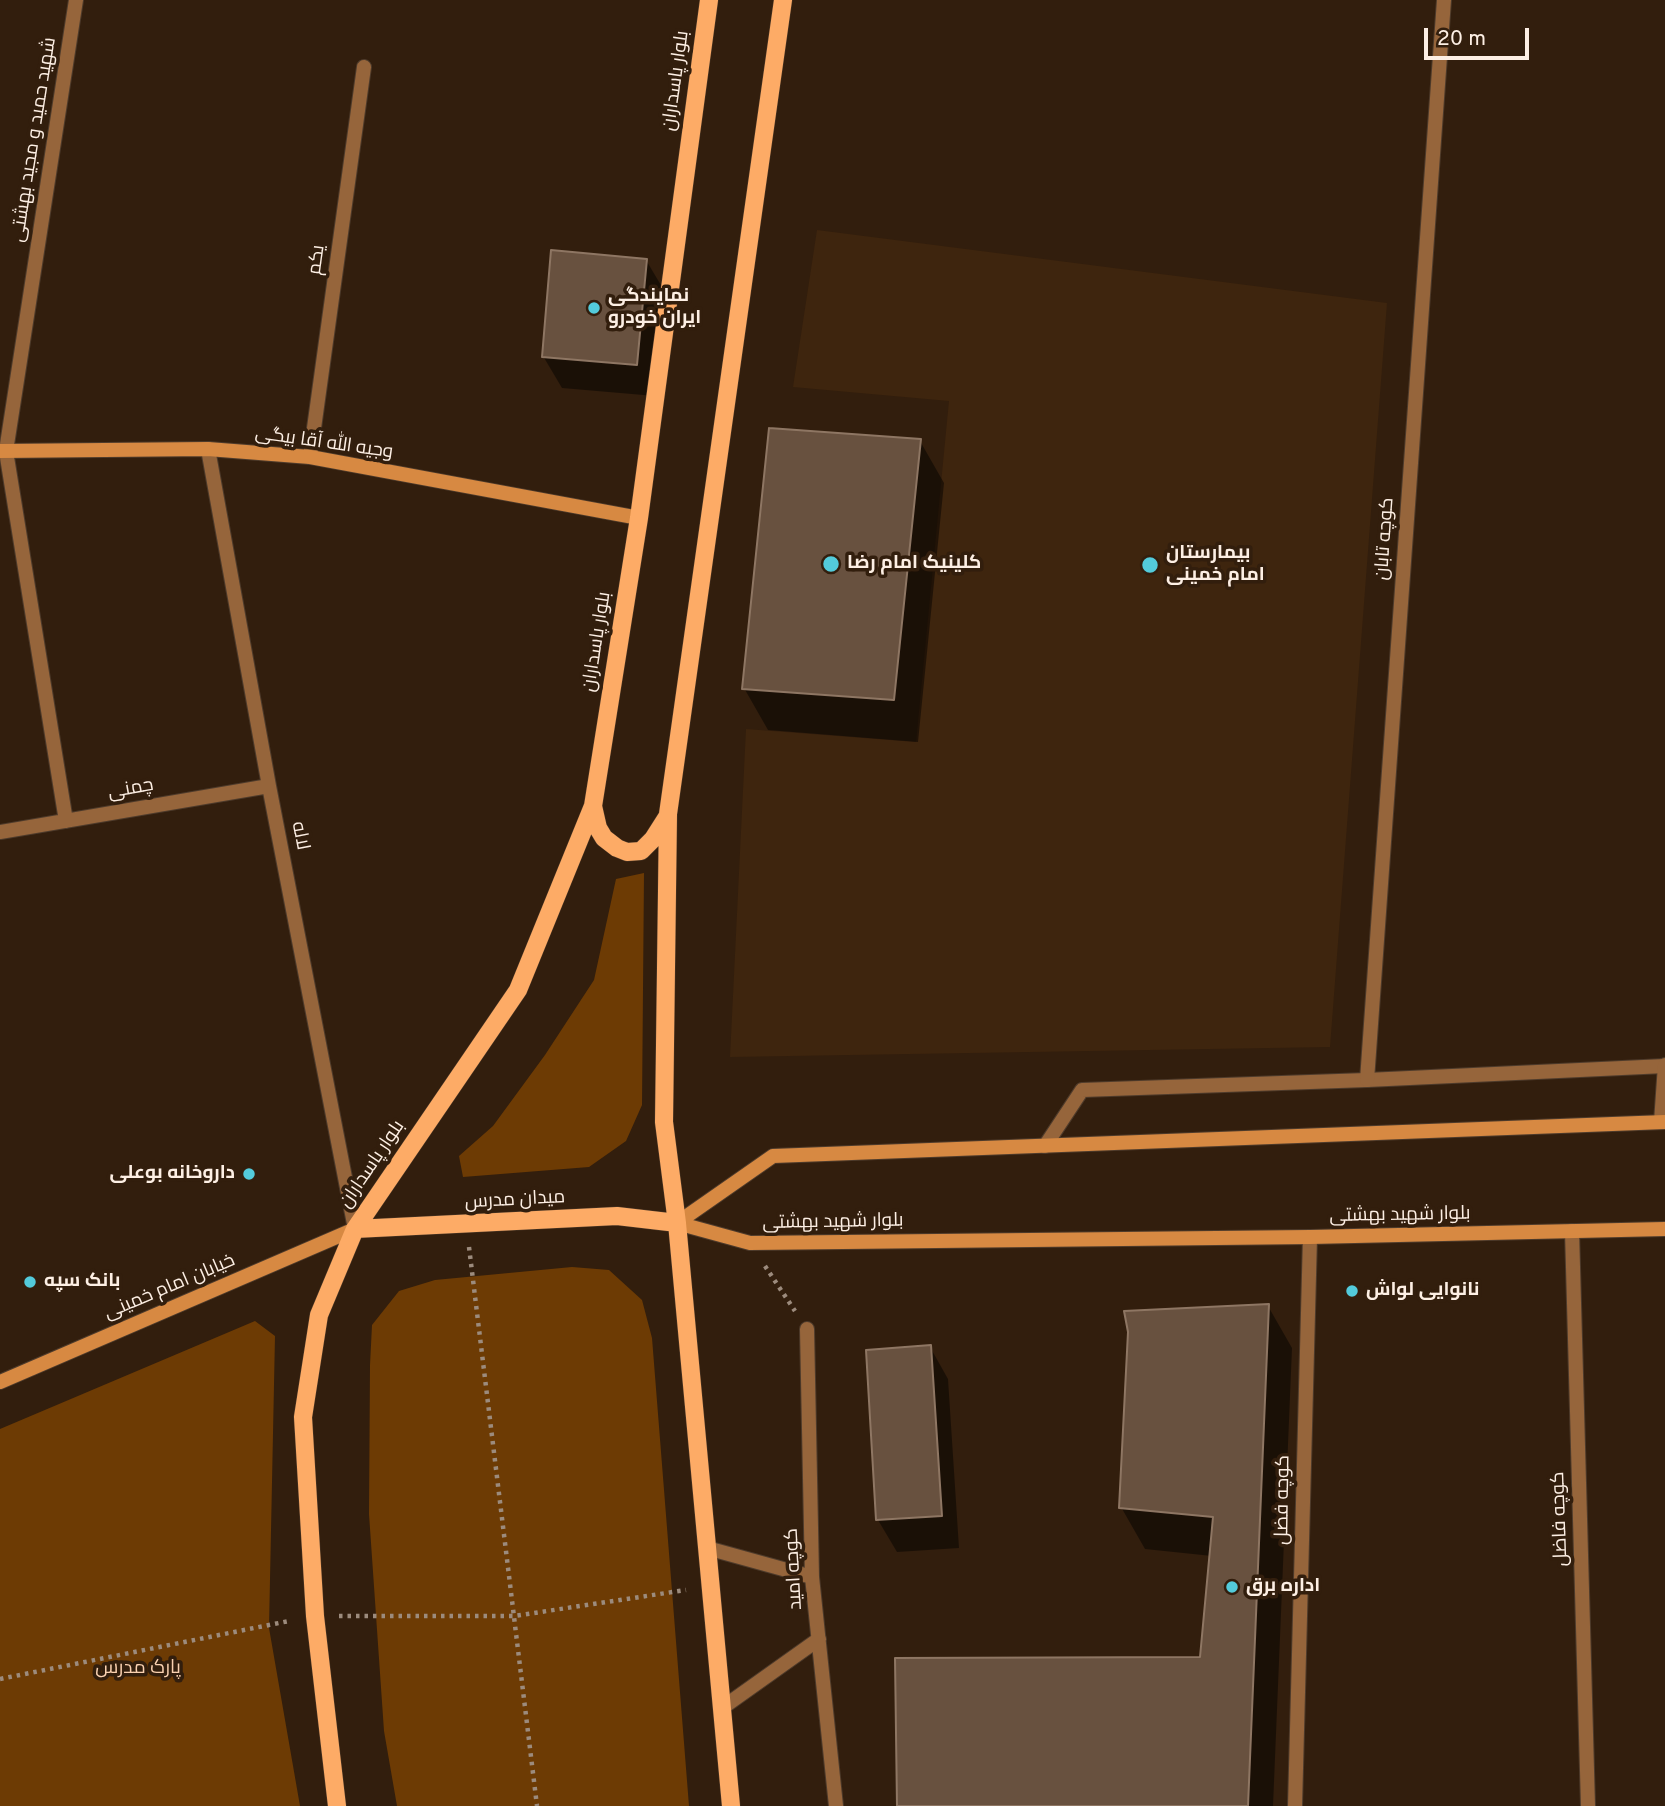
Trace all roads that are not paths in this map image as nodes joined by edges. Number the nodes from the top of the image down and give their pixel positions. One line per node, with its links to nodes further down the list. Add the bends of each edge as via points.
1 (76, 0): 7 (street, شهید حمید و مجید بهشتی)
2 (709, 0): 9 (main road, بلوار پاسداران)
3 (783, 0): 12 (main road)
4 (1444, 0): 16 (street, کوچه تابان)
5 (364, 67): 8 (street, یکم)
6 (208, 449): 7 (main road, وجیه الله آقا بیگی); 8 (main road, وجیه الله آقا بیگی); 10 (street, لاله)
7 (3, 451): 13 (street, شهید حمید و مجید بهشتی)
8 (310, 457): 9 (main road, وجیه الله آقا بیگی)
9 (639, 518): 11 (main road, بلوار پاسداران)
10 (270, 786): 13 (street, چمنی); 20 (street, لاله)
11 (593, 806): 12 (main road, via 604,838 627,852 641,851); 20 (main road, بلوار پاسداران, via 518,990)
12 (668, 814): 19 (main road, via 664,1122)
13 (66, 821): 14 (street, چمنی)
14 (0, 832)
15 (1665, 1066): 16 (street); 17 (street)
16 (1367, 1080): 18 (street, via 1082,1090)
17 (1663, 1122): 18 (main road)
18 (1045, 1146): 19 (main road, via 773,1156)
19 (677, 1223): 20 (main road, میدان مدرس, via 617,1216); 23 (main road, بلوار شهید بهشتی, via 750,1243); 26 (main road)
20 (355, 1229): 25 (main road, خیابان امام خمینی); 30 (main road, via 319,1315 303,1417 315,1615)
21 (1665, 1229): 22 (main road, بلوار شهید بهشتی)
22 (1572, 1231): 23 (main road, بلوار شهید بهشتی); 34 (street, کوچه فاضل)
23 (1310, 1237): 33 (street, کوچه فضل)
24 (807, 1329): 27 (street, کوچه امید)
25 (0, 1382)
26 (708, 1548): 27 (street); 29 (main road)
27 (813, 1577): 28 (street, کوچه امید)
28 (819, 1639): 29 (street); 32 (street, کوچه امید)
29 (722, 1708): 31 (main road)
30 (337, 1806)
31 (731, 1806)
32 (836, 1806)
33 (1295, 1806)
34 (1588, 1806)

